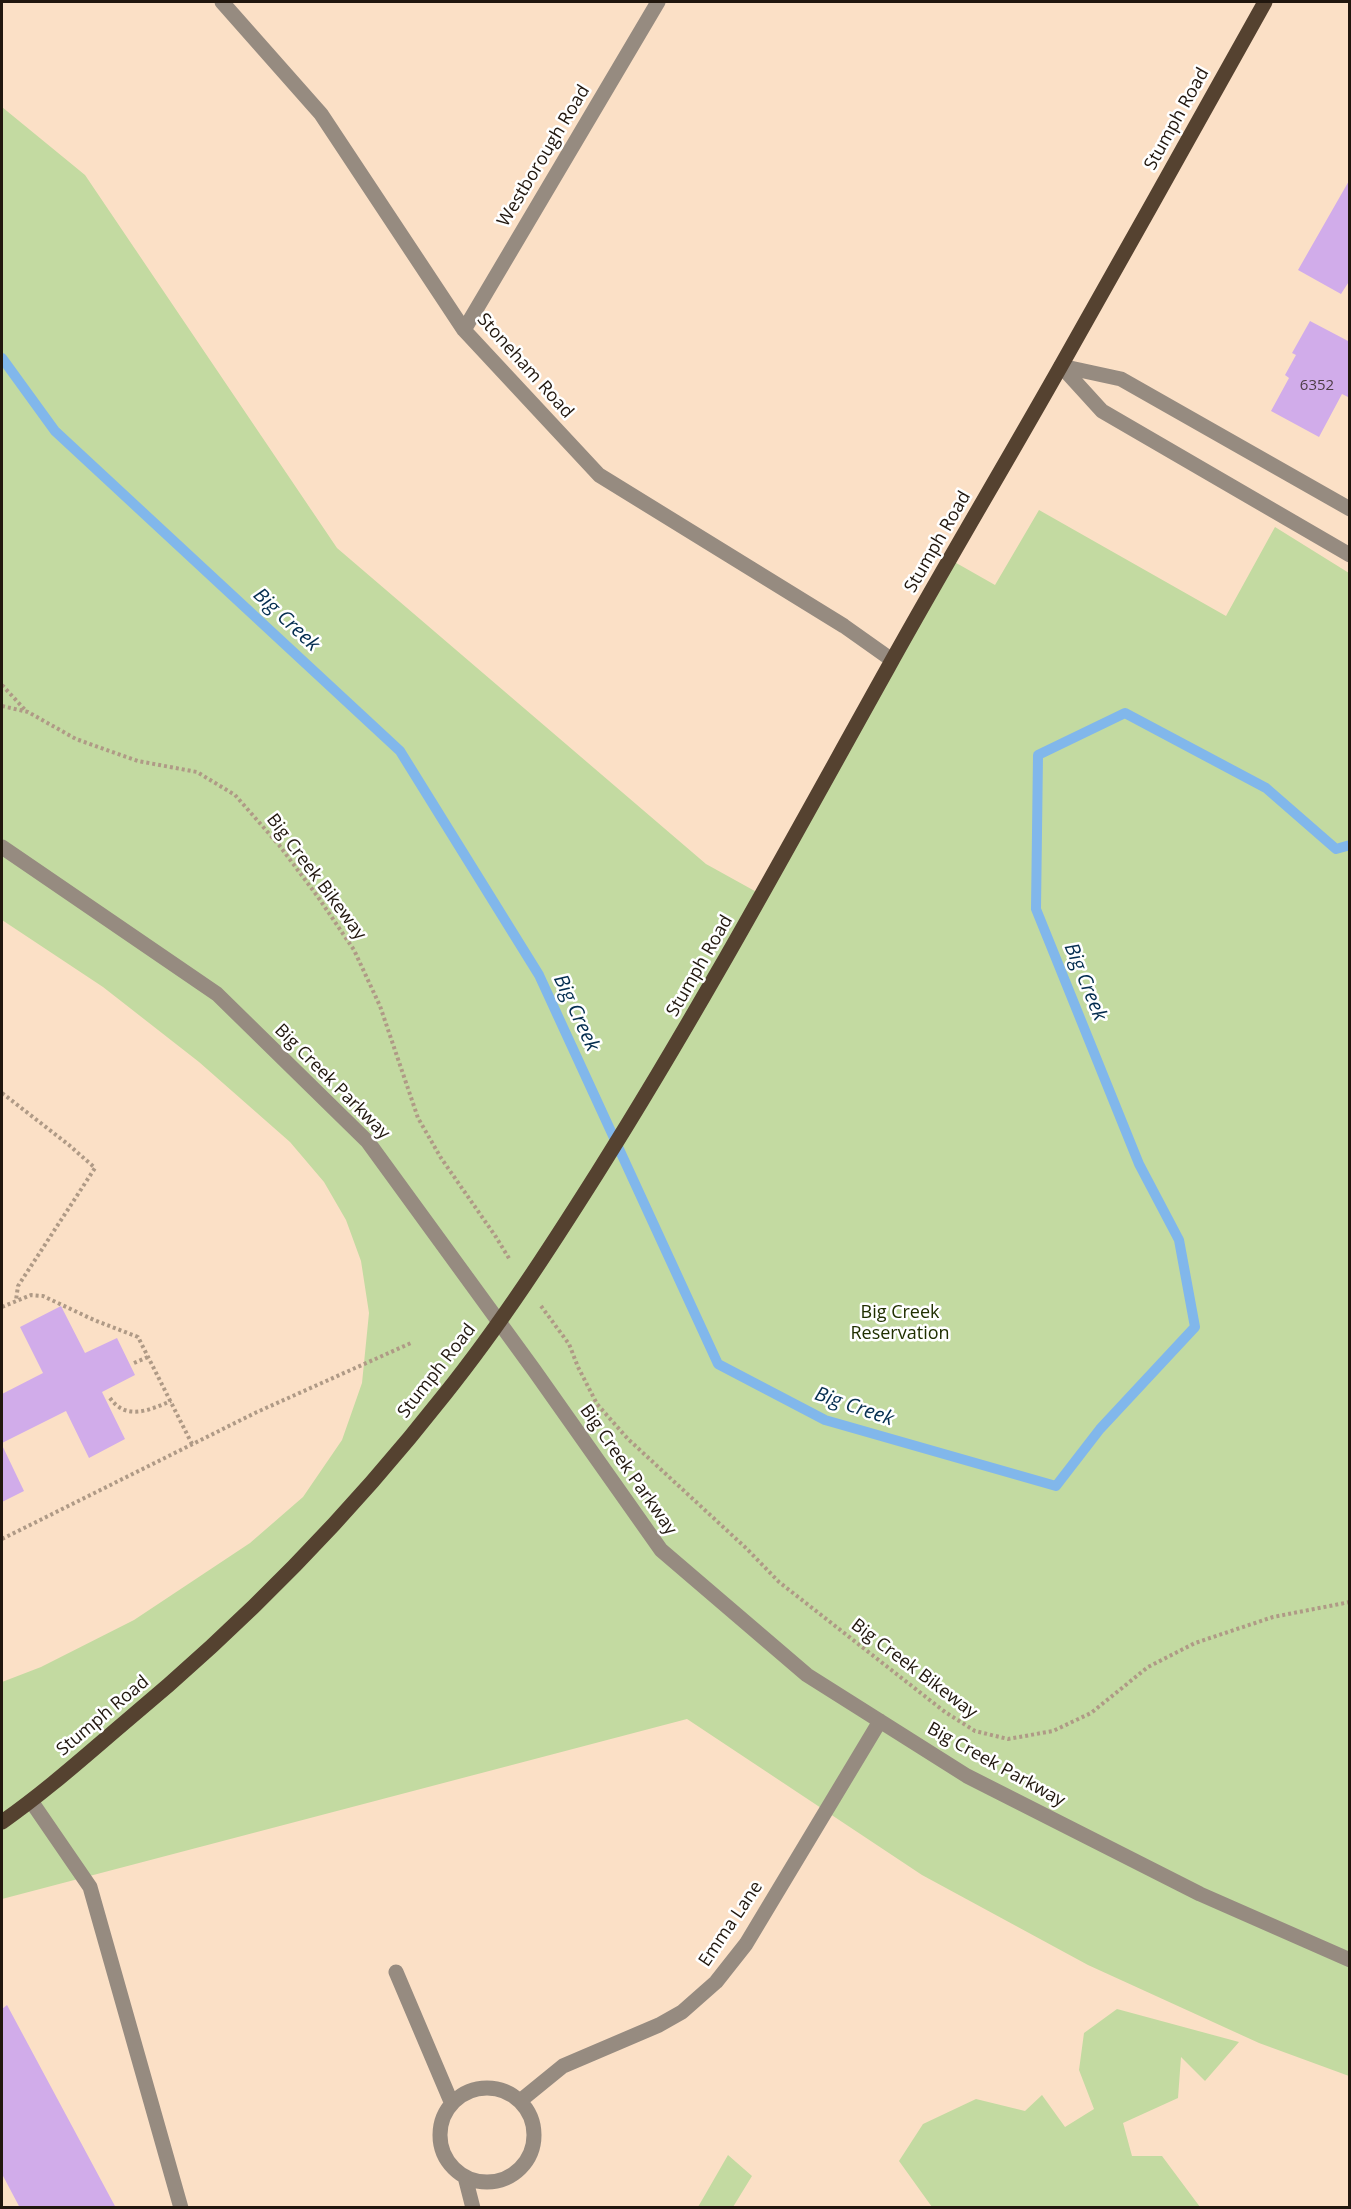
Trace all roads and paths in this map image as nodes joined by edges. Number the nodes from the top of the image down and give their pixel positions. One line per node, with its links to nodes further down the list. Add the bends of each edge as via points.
1 (222, 2): 4 (street, Stoneham Road, via 321,114)
2 (658, 2): 4 (street, Westborough Road)
3 (1265, 2): 5 (main road, Stumph Road)
4 (464, 330): 8 (street, Stoneham Road, via 599,475 844,626)
5 (1061, 366): 6 (street, via 1121,379); 7 (street, via 1102,411); 8 (main road, Stumph Road)
6 (1350, 509)
7 (1350, 555)
8 (892, 660): 17 (main road, Stumph Road, via 735,946 649,1091)
9 (2, 685): 11 (path)
10 (2, 706): 11 (path, Big Creek Bikeway)
11 (28, 712): 14 (path, Big Creek Bikeway, via 76,739 138,761 197,772 236,795 279,845 354,950 380,1006 418,1118)
12 (2, 847): 17 (street, Big Creek Parkway, via 217,994 368,1142)
13 (2, 1093): 15 (path, via 95,1168 18,1286)
14 (496, 1236)
15 (16, 1300): 16 (path); 20 (path, via 43,1296 133,1333)
16 (2, 1308)
17 (499, 1322): 27 (street, Big Creek Parkway, via 661,1550 807,1675); 28 (main road, Stumph Road, via 389,1463 262,1599 189,1669)
18 (561, 1332): 26 (path, Big Creek Bikeway, via 597,1404 628,1439 779,1582 945,1712 975,1731 1008,1739 1053,1731 1091,1713 1148,1667 1195,1642 1274,1617)
19 (411, 1343): 24 (path)
20 (148, 1357): 21 (path); 23 (path)
21 (134, 1363)
22 (110, 1398): 23 (path, via 122,1410 140,1413)
23 (171, 1401): 24 (path)
24 (192, 1444): 25 (path)
25 (2, 1539)
26 (1350, 1602)
27 (880, 1721): 30 (street, Big Creek Parkway, via 967,1776 1200,1894); 32 (street, Emma Lane, via 746,1944 716,1982 682,2012 563,2066)
28 (31, 1801): 29 (main road, Stumph Road); 35 (street, via 90,1887)
29 (2, 1822)
30 (1350, 1960)
31 (396, 1972): 33 (street)
32 (520, 2101): 33 (street, via 508,2092 478,2088); 34 (street, via 530,2113 534,2128 529,2157 509,2178 479,2182)
33 (452, 2103): 34 (street, via 440,2129 441,2144 445,2157)
34 (465, 2177): 36 (street)
35 (181, 2208)
36 (473, 2208)

